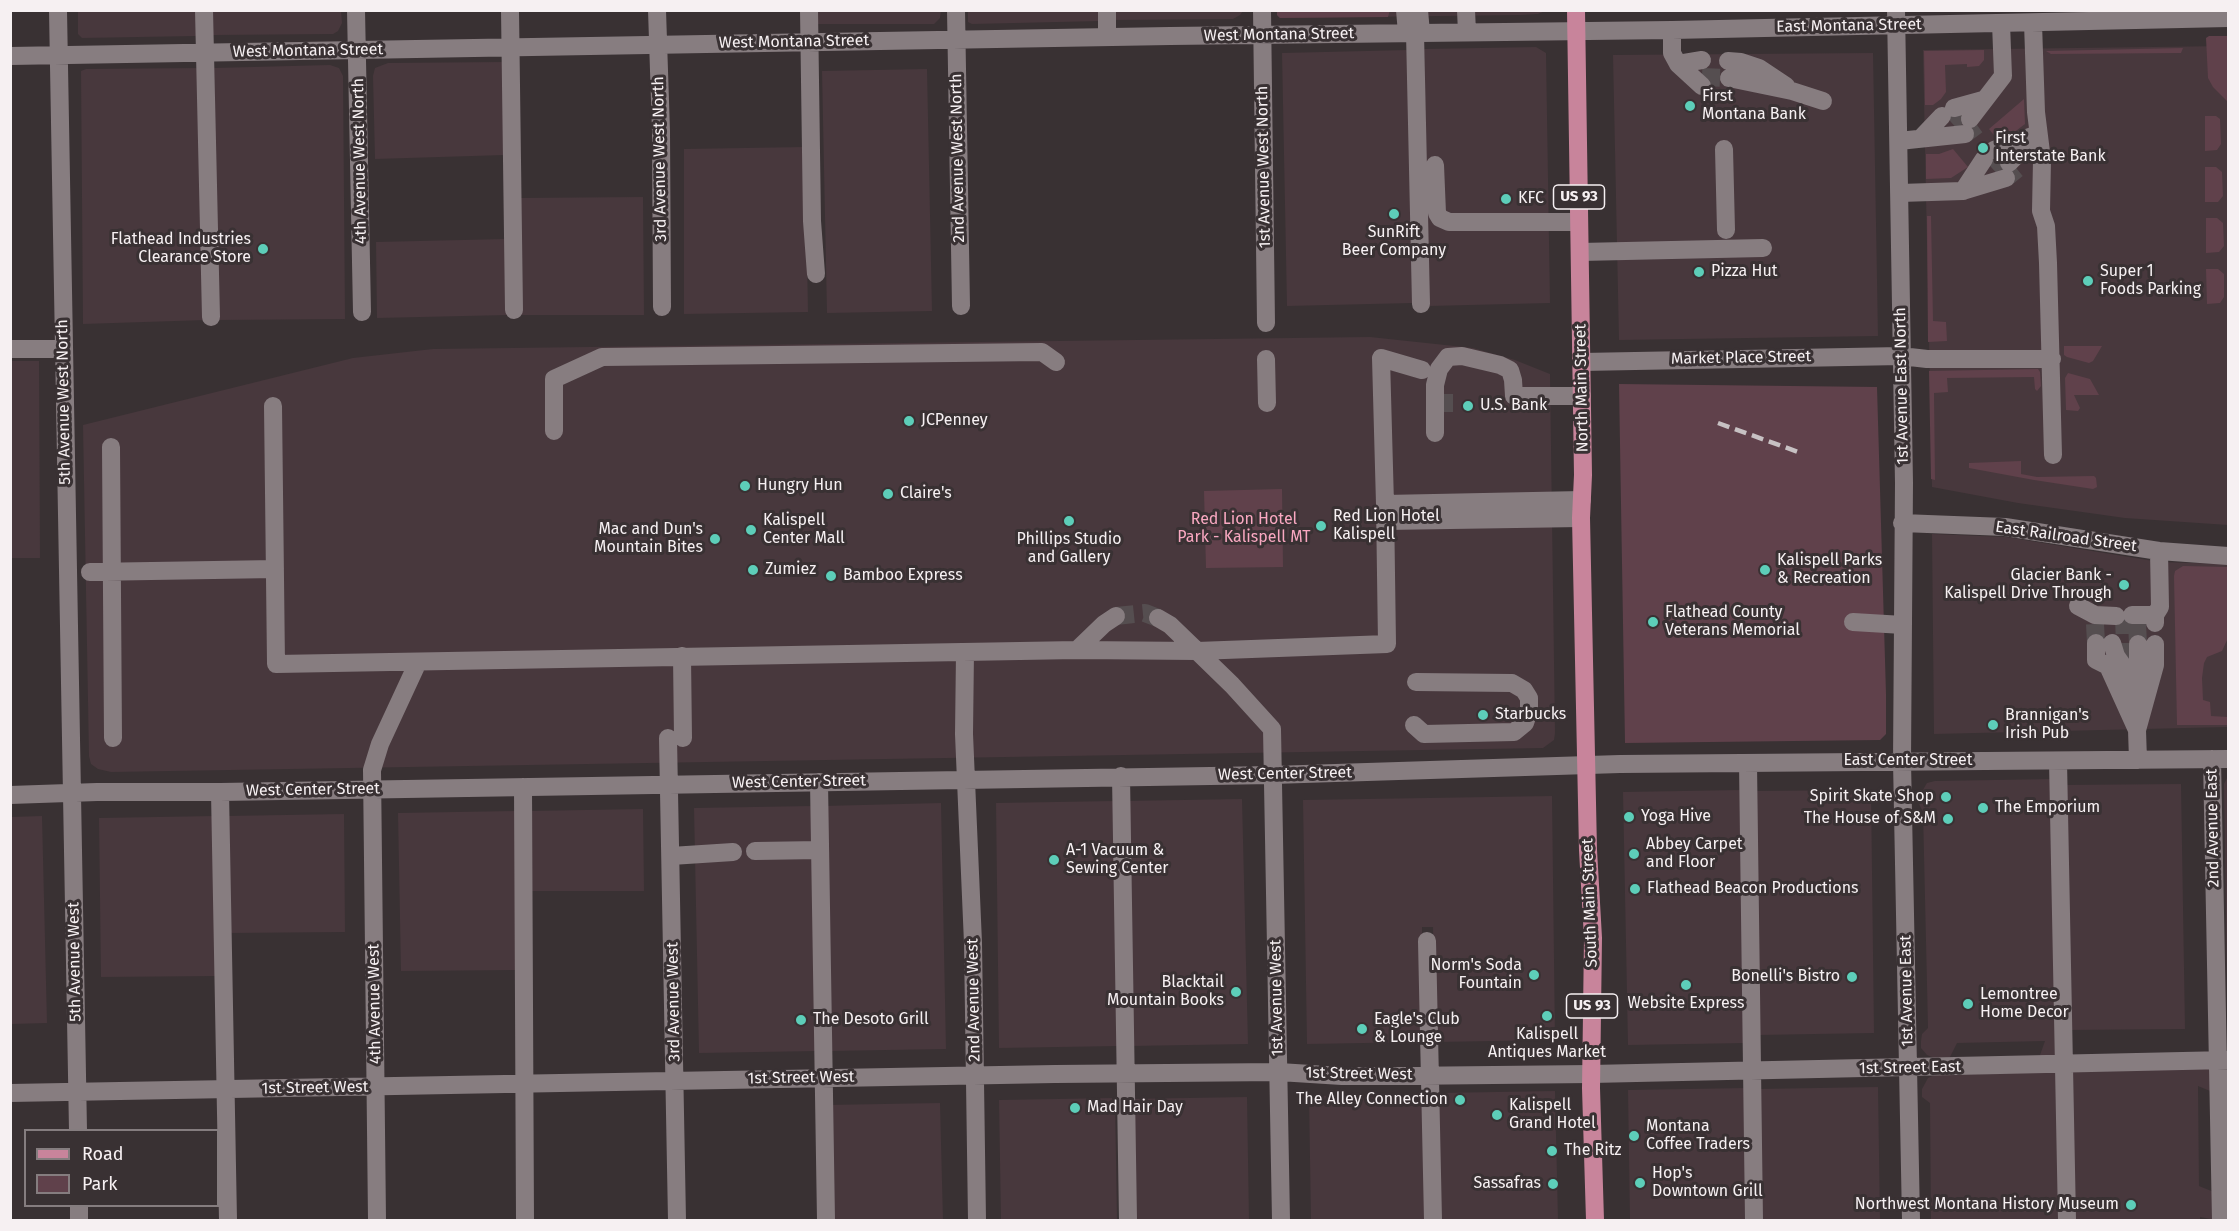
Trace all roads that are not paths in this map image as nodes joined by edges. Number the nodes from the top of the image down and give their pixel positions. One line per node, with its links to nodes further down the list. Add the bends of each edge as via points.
1 (58, 10): 33 (street, 5th Avenue West North)
2 (204, 10): 32 (street)
3 (356, 10): 31 (street, 4th Avenue West North)
4 (510, 10): 30 (street)
5 (657, 10): 29 (street, 3rd Avenue West North)
6 (809, 10): 28 (street)
7 (956, 10): 27 (street, 2nd Avenue West North)
8 (1107, 10): 26 (street)
9 (1263, 10): 25 (street, 1st Avenue West North)
10 (1405, 10): 24 (street)
11 (1419, 10): 24 (street)
12 (1467, 10): 23 (street)
13 (1576, 10): 22 (main road, North Main Street / US 93)
14 (2196, 14): 16 (street, East Montana Street); 19 (street, East Montana Street)
15 (1896, 18): 18 (street, East Montana Street); 20 (street, East Montana Street); 41 (street, 1st Avenue East North)
16 (2229, 18)
17 (1737, 19): 18 (street, East Montana Street); 21 (street, East Montana Street)
18 (1821, 19)
19 (2043, 19): 20 (street, East Montana Street); 39 (street)
20 (2001, 23): 38 (street, via 2003,76)
21 (1672, 30): 22 (street, East Montana Street); 35 (street, via 1672,53)
22 (1576, 31): 23 (street, West Montana Street); 47 (main road, North Main Street / US 93)
23 (1467, 32): 24 (street, West Montana Street)
24 (1414, 33): 25 (street, West Montana Street); 52 (street)
25 (1263, 36): 26 (street, West Montana Street); 58 (street, 1st Avenue West North)
26 (1107, 37): 27 (street, West Montana Street)
27 (956, 39): 28 (street, West Montana Street); 53 (street, 2nd Avenue West North)
28 (810, 42): 29 (street, West Montana Street); 51 (street)
29 (657, 45): 30 (street, West Montana Street); 54 (street, 3rd Avenue West North)
30 (510, 47): 31 (street, West Montana Street); 55 (street)
31 (358, 50): 32 (street, West Montana Street); 56 (street, 4th Avenue West North)
32 (207, 52): 33 (street, West Montana Street); 57 (street)
33 (59, 55): 34 (street, West Montana Street); 60 (street, 5th Avenue West North)
34 (10, 56)
35 (1678, 64): 35 (street, via 1702,73)
36 (1728, 73): 37 (street)
37 (1823, 101)
38 (1960, 121): 40 (street); 40 (street)
39 (2038, 134): 43 (street); 43 (street); 63 (street, via 2041,211 2049,262)
40 (1921, 138): 41 (street)
41 (1899, 141): 46 (street, 1st Avenue East North)
42 (1724, 148): 48 (street)
43 (2000, 164): 45 (street); 45 (street)
44 (1435, 165): 47 (street, via 1437,213 1449,222)
45 (1963, 191): 46 (street)
46 (1899, 193): 61 (street, 1st Avenue East North)
47 (1579, 222): 50 (main road, North Main Street / US 93)
48 (1726, 230)
49 (1763, 248): 50 (street)
50 (1580, 252): 65 (main road, North Main Street / US 93)
51 (816, 274)
52 (1421, 304)
53 (961, 306)
54 (662, 308)
55 (514, 310)
56 (362, 312)
57 (211, 317)
58 (1266, 323)
59 (10, 349): 60 (street)
60 (63, 349): 117 (street, 5th Avenue West North)
61 (1901, 356): 63 (street, Market Place Street); 65 (street, Market Place Street); 80 (street, 1st Avenue East North)
62 (1266, 359): 70 (street)
63 (2052, 359): 75 (street)
64 (1056, 362): 72 (street, via 1042,352 602,357 554,379)
65 (1582, 362): 69 (main road, North Main Street / US 93)
66 (1422, 370): 78 (street, via 1381,358)
67 (1514, 388): 68 (street, via 1456,365 1448,371); 69 (street); 73 (street, via 1510,370 1500,365 1462,356 1448,357 1438,369 1435,385)
68 (1444, 394)
69 (1582, 396): 77 (main road, North Main Street / US 93)
70 (1268, 403)
71 (273, 406): 84 (street)
72 (554, 432)
73 (1434, 432)
74 (111, 447): 86 (street)
75 (2054, 455)
76 (1424, 499): 77 (street); 78 (street); 81 (street)
77 (1582, 500): 79 (main road, North Main Street / US 93)
78 (1385, 512): 81 (street); 95 (street, via 1387,644)
79 (1581, 518): 81 (street); 108 (main road, North Main Street / US 93)
80 (1902, 523): 82 (street, East Railroad Street, via 2005,527); 91 (street, 1st Avenue East North)
81 (1415, 525)
82 (2159, 551): 83 (street, East Railroad Street); 87 (street, via 2160,607 2125,619)
83 (2229, 556)
84 (275, 569): 86 (street); 98 (street, via 276,664)
85 (90, 572): 86 (street)
86 (112, 572): 102 (street)
87 (2078, 606)
88 (1116, 616): 94 (street)
89 (1158, 618): 95 (street, 1st Avenue West)
90 (1853, 622): 91 (street)
91 (1902, 625): 105 (street, 1st Avenue East North)
92 (2104, 643): 101 (street, via 2096,660 2108,666)
93 (2147, 644): 101 (street, via 2155,665)
94 (1077, 650): 95 (street); 96 (street)
95 (1197, 651): 109 (street, 1st Avenue West, via 1272,729)
96 (965, 652): 97 (street); 111 (street, 2nd Avenue West)
97 (682, 656): 98 (street); 113 (street, 3rd Avenue West)
98 (418, 662): 115 (street, 4th Avenue West, via 380,744 372,770)
99 (1416, 682): 100 (street, via 1512,683 1529,698 1529,711 1525,723 1514,732 1424,734)
100 (1414, 725)
101 (2137, 730): 104 (street)
102 (113, 738)
103 (2220, 759): 104 (street, East Center Street); 124 (street, 2nd Avenue East, via 2215,942)
104 (2138, 760): 106 (street, East Center Street)
105 (1902, 761): 106 (street, East Center Street); 107 (street, East Center Street); 126 (street, 1st Avenue East)
106 (2058, 761): 125 (street)
107 (1748, 763): 108 (street, East Center Street); 127 (street)
108 (1587, 766): 109 (street, West Center Street); 130 (main road, South Main Street / US 93, via 1593,938)
109 (1272, 775): 110 (street, West Center Street); 128 (street, 1st Avenue West)
110 (1121, 776): 111 (street, West Center Street); 129 (street)
111 (966, 779): 112 (street, West Center Street); 131 (street, 2nd Avenue West)
112 (819, 782): 113 (street, West Center Street); 119 (street)
113 (670, 784): 114 (street, West Center Street); 122 (street, 3rd Avenue West)
114 (523, 786): 115 (street, West Center Street); 135 (street)
115 (372, 788): 116 (street, West Center Street); 136 (street, 4th Avenue West)
116 (220, 792): 117 (street, West Center Street); 137 (street)
117 (70, 793): 118 (street, West Center Street); 139 (street, 5th Avenue West)
118 (10, 795)
119 (820, 850): 120 (street); 133 (street)
120 (754, 851)
121 (733, 852): 122 (street)
122 (671, 856): 134 (street, 3rd Avenue West)
123 (1427, 941): 132 (street)
124 (2224, 1060): 125 (street, 1st Street East); 154 (street, 2nd Avenue East)
125 (2063, 1065): 126 (street, 1st Street East); 153 (street)
126 (1908, 1068): 127 (street, 1st Street East); 152 (street, 1st Avenue East)
127 (1754, 1070): 130 (street, 1st Street East); 151 (street)
128 (1279, 1072): 129 (street, 1st Street West); 132 (street, 1st Street West); 148 (street, 1st Avenue West)
129 (1126, 1073): 131 (street, 1st Street West); 147 (street)
130 (1591, 1074): 132 (street, 1st Street West); 150 (main road, South Main Street / US 93)
131 (975, 1075): 133 (street, 1st Street West); 146 (street, 2nd Avenue West)
132 (1429, 1076): 149 (street)
133 (824, 1077): 134 (street, 1st Street West); 145 (street)
134 (675, 1080): 135 (street, 1st Street West); 144 (street, 3rd Avenue West)
135 (523, 1084): 136 (street, 1st Street West); 143 (street)
136 (376, 1087): 137 (street, 1st Street West); 142 (street, 4th Avenue West)
137 (225, 1090): 139 (street, 1st Street West); 141 (street)
138 (10, 1092): 139 (street, 1st Street West)
139 (78, 1092): 140 (street, 5th Avenue West)
140 (78, 1129)
141 (228, 1221)
142 (377, 1221)
143 (525, 1221)
144 (678, 1221)
145 (826, 1221)
146 (977, 1221)
147 (1128, 1221)
148 (1281, 1221)
149 (1433, 1221)
150 (1595, 1221)
151 (1754, 1221)
152 (1911, 1221)
153 (2067, 1221)
154 (2221, 1221)

